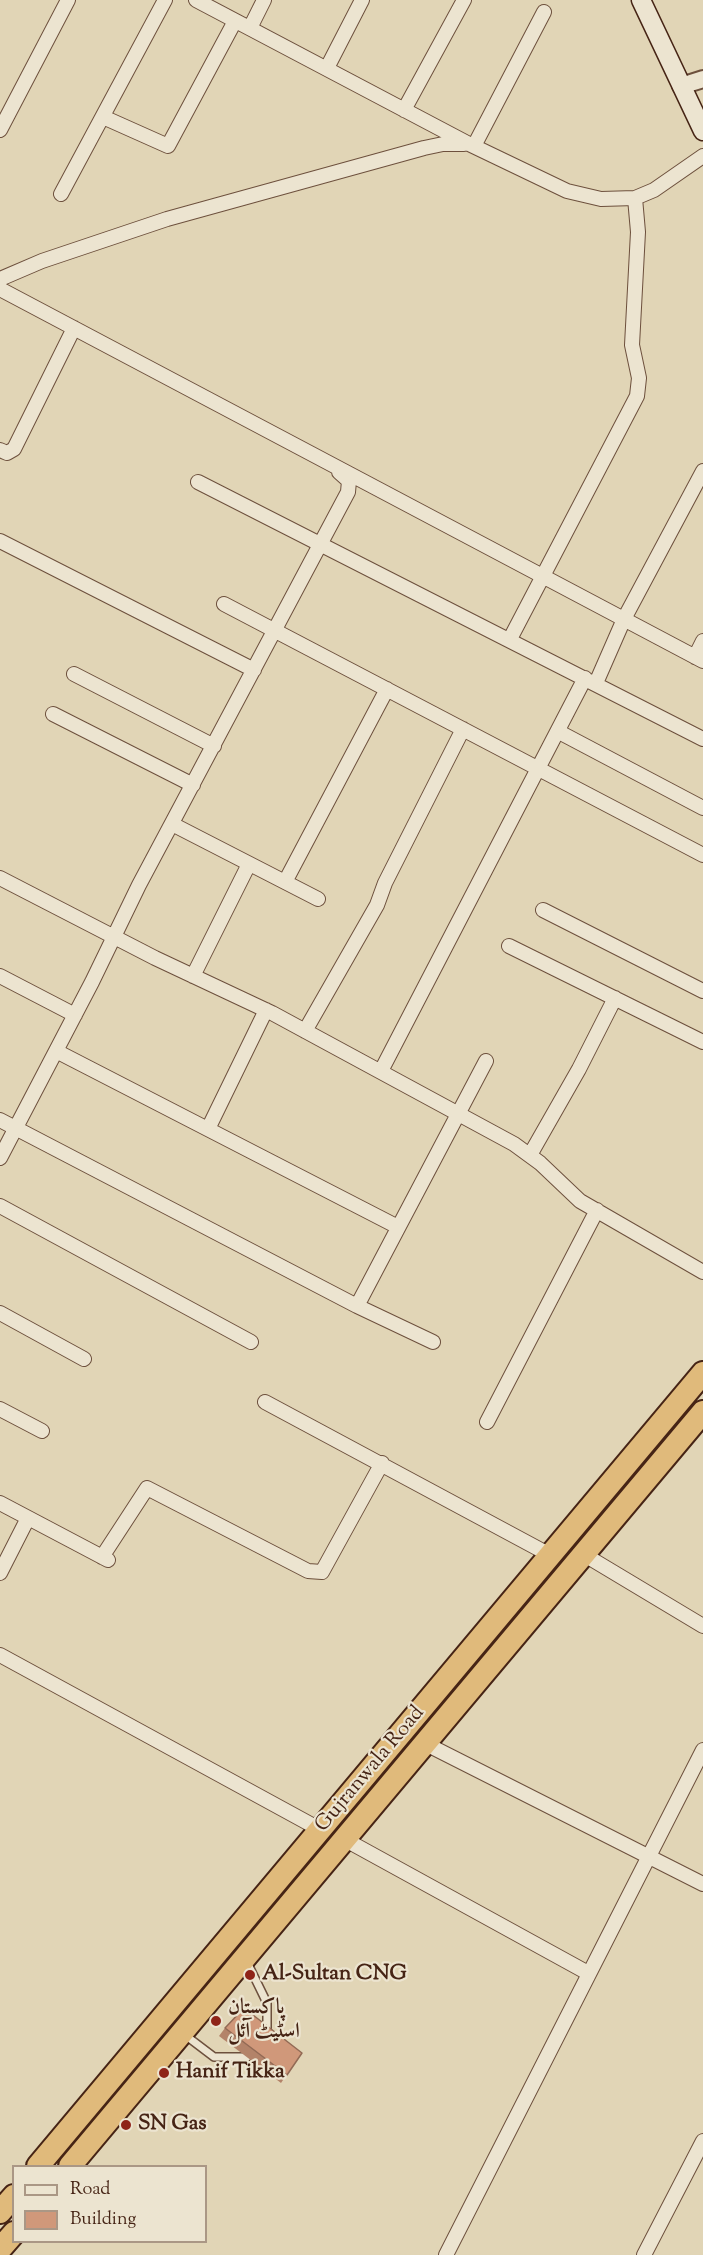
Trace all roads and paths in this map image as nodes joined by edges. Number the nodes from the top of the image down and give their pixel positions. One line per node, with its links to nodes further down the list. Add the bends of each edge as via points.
1 (68, 0): 16 (street)
2 (165, 0): 15 (street)
3 (196, 0): 9 (street)
4 (264, 0): 10 (street)
5 (362, 0): 11 (street)
6 (464, 0): 14 (street)
7 (641, 0): 13 (main road)
8 (544, 12): 18 (street)
9 (235, 21): 10 (street); 15 (street, via 168,146)
10 (250, 28): 11 (street)
11 (327, 68): 14 (street)
12 (703, 79): 13 (street)
13 (681, 86): 17 (main road)
14 (404, 110): 18 (street)
15 (103, 117): 20 (street)
16 (0, 130)
17 (703, 131)
18 (471, 145): 21 (street, via 567,191 601,199); 22 (street, via 424,148 167,219)
19 (703, 156): 21 (street, via 654,190)
20 (61, 194)
21 (634, 198): 31 (street, via 638,232 632,345 638,392)
22 (0, 279)
23 (0, 289): 24 (street)
24 (74, 328): 25 (street, via 14,449 7,453); 26 (street)
25 (0, 450)
26 (332, 464): 30 (street, via 349,480 350,488); 31 (street)
27 (703, 471): 33 (street)
28 (198, 482): 30 (street)
29 (0, 541): 38 (street)
30 (320, 542): 34 (street); 35 (street)
31 (542, 576): 33 (street); 35 (street)
32 (224, 604): 34 (street)
33 (624, 619): 37 (street); 40 (street)
34 (275, 631): 38 (street); 41 (street)
35 (510, 639): 40 (street)
36 (703, 641): 37 (street)
37 (699, 659)
38 (254, 670): 46 (street)
39 (74, 674): 46 (street)
40 (591, 681): 44 (street); 45 (street)
41 (387, 689): 43 (street); 54 (street)
42 (53, 714): 48 (street)
43 (462, 729): 47 (street); 65 (street, via 376,905)
44 (559, 732): 47 (street); 49 (street)
45 (703, 739)
46 (214, 746): 48 (street)
47 (540, 769): 51 (street); 69 (street)
48 (193, 785): 50 (street)
49 (703, 808)
50 (172, 824): 52 (street); 57 (street)
51 (703, 855)
52 (249, 864): 54 (street); 60 (street)
53 (0, 878): 57 (street)
54 (285, 882): 55 (street)
55 (318, 899)
56 (543, 910): 61 (street)
57 (114, 936): 60 (street); 64 (street)
58 (509, 946): 62 (street)
59 (0, 976): 64 (street)
60 (193, 976): 63 (street)
61 (703, 990)
62 (615, 998): 66 (street); 74 (street)
63 (266, 1010): 65 (street); 73 (street)
64 (75, 1015): 67 (street)
65 (305, 1030): 69 (street)
66 (703, 1042)
67 (56, 1051): 72 (street); 73 (street)
68 (486, 1061): 70 (street)
69 (381, 1071): 70 (street)
70 (458, 1113): 74 (street); 78 (street)
71 (0, 1120): 72 (street)
72 (16, 1128): 75 (street); 80 (street)
73 (208, 1129): 78 (street)
74 (530, 1155): 77 (street, via 580,1201)
75 (0, 1158)
76 (0, 1206): 82 (street)
77 (597, 1210): 79 (street); 89 (street)
78 (398, 1227): 80 (street)
79 (703, 1272)
80 (357, 1306): 83 (street)
81 (0, 1312): 84 (street)
82 (251, 1342)
83 (433, 1342)
84 (84, 1359)
85 (703, 1372): 95 (highway, Gujranwala Road)
86 (265, 1402): 91 (street)
87 (0, 1409): 90 (street)
88 (703, 1412): 94 (highway, Gujranwala Road)
89 (487, 1422)
90 (42, 1431)
91 (382, 1463): 93 (street, via 322,1572 308,1571 147,1488 105,1558); 95 (street)
92 (0, 1503): 93 (street)
93 (28, 1518): 96 (street)
94 (583, 1554): 97 (street); 99 (highway, Gujranwala Road)
95 (550, 1555): 101 (highway, Gujranwala Road)
96 (0, 1573)
97 (703, 1626)
98 (0, 1655): 101 (street)
99 (424, 1743): 102 (highway, Gujranwala Road); 103 (street)
100 (703, 1750): 103 (street)
101 (321, 1830): 107 (highway, Gujranwala Road)
102 (344, 1839): 105 (highway, Gujranwala Road); 106 (street)
103 (647, 1856): 104 (street); 106 (street)
104 (703, 1884)
105 (245, 1958): 108 (highway, Gujranwala Road); 109 (lane, via 267,2003)
106 (588, 1974): 118 (street)
107 (164, 2016): 108 (highway); 112 (highway, Gujranwala Road)
108 (182, 2033): 110 (lane, via 214,2057); 113 (highway, Gujranwala Road)
109 (266, 2038)
110 (247, 2057)
111 (703, 2141): 119 (street)
112 (39, 2165)
113 (71, 2165)
114 (12, 2198): 115 (highway)
115 (0, 2212)
116 (12, 2235): 117 (highway)
117 (0, 2249)
118 (446, 2255)
119 (644, 2255)

